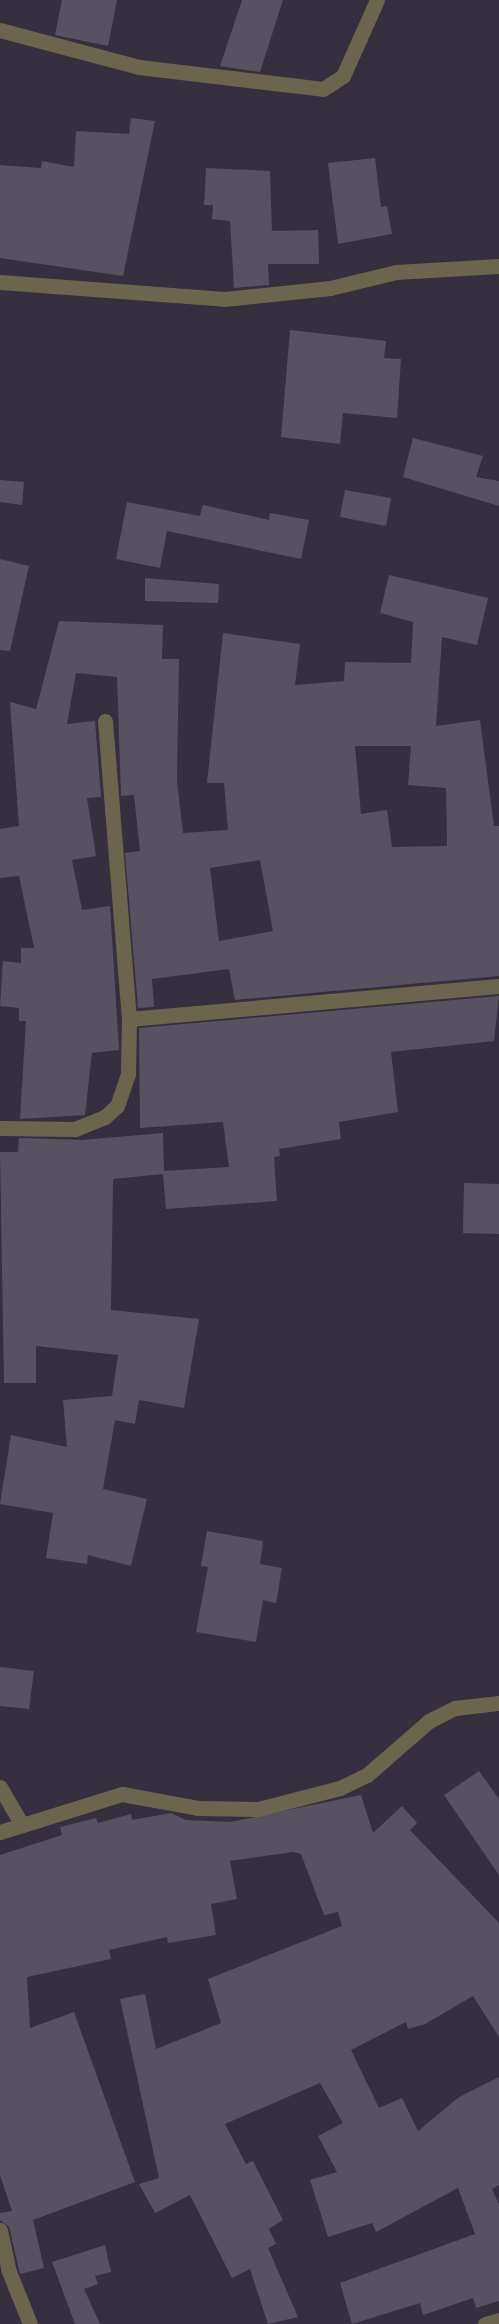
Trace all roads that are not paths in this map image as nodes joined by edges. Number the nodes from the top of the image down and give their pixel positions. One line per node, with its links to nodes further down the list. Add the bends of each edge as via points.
1 (377, 0): 2 (street, via 343,76 322,89 139,67)
2 (0, 30)
3 (499, 266): 4 (street, via 396,272 330,288 224,299)
4 (0, 282)
5 (105, 721): 7 (street)
6 (499, 986): 7 (street)
7 (129, 1019): 8 (street, via 128,1074 117,1106 105,1117 75,1129)
8 (0, 1128)
9 (499, 1703): 11 (street, via 455,1708 429,1721 367,1774 340,1788 258,1809 198,1808 122,1794)
10 (0, 1787): 11 (street)
11 (22, 1825): 12 (street)
12 (0, 1832)
13 (0, 2230): 15 (street, via 8,2269)
14 (499, 2320): 16 (street)
15 (30, 2324)
16 (485, 2324)

